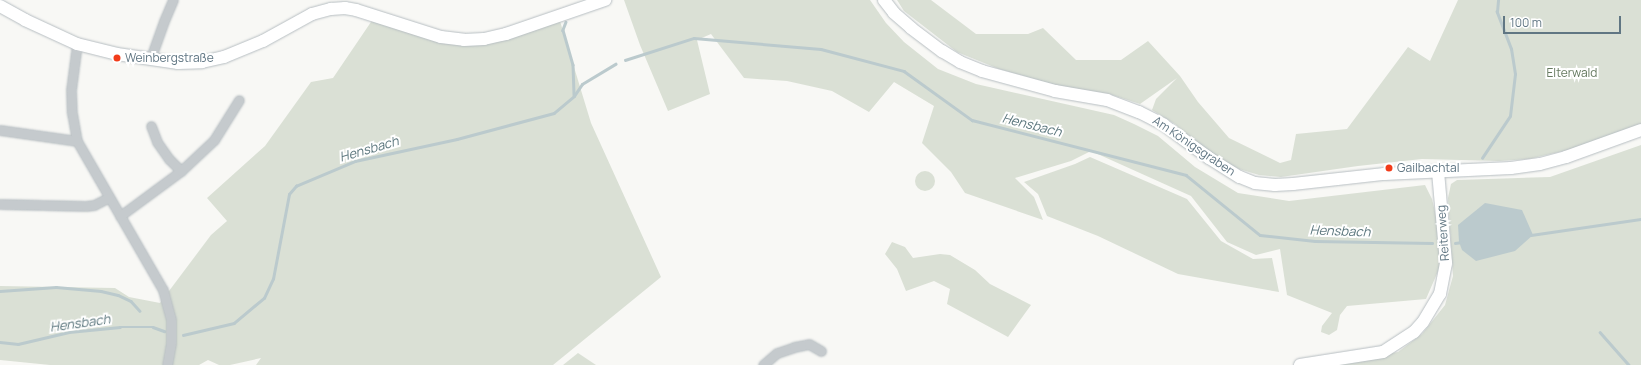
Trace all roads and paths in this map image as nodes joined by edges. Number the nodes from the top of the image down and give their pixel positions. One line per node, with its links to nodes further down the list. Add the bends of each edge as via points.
1 (173, 0): 6 (street)
2 (605, 0): 6 (street, via 506,34 464,40 440,37 356,10 331,9 312,14 263,41 224,56 202,62)
3 (884, 0): 13 (street, Am Königsgraben, via 911,28 960,62 982,71 1055,91 1107,100 1139,112 1164,125 1240,177 1255,183 1293,184)
4 (0, 6): 5 (street)
5 (77, 44): 6 (street); 11 (street, via 71,90)
6 (150, 60)
7 (239, 100): 12 (street, via 214,140)
8 (151, 126): 12 (street, via 157,142)
9 (0, 130): 11 (street)
10 (1641, 130): 13 (street, Am Königsgraben, via 1566,158 1540,164 1511,168)
11 (77, 141): 14 (street)
12 (181, 171): 16 (street)
13 (1438, 171): 20 (street, Reiterweg, via 1446,263 1440,294 1424,322 1414,332 1383,352)
14 (108, 198): 15 (street, via 86,206); 16 (street)
15 (0, 204)
16 (120, 216): 18 (street, via 163,290 171,320 171,343)
17 (821, 351): 19 (street, via 809,344 794,347 777,353)
18 (167, 365)
19 (763, 365)
20 (1300, 365)

